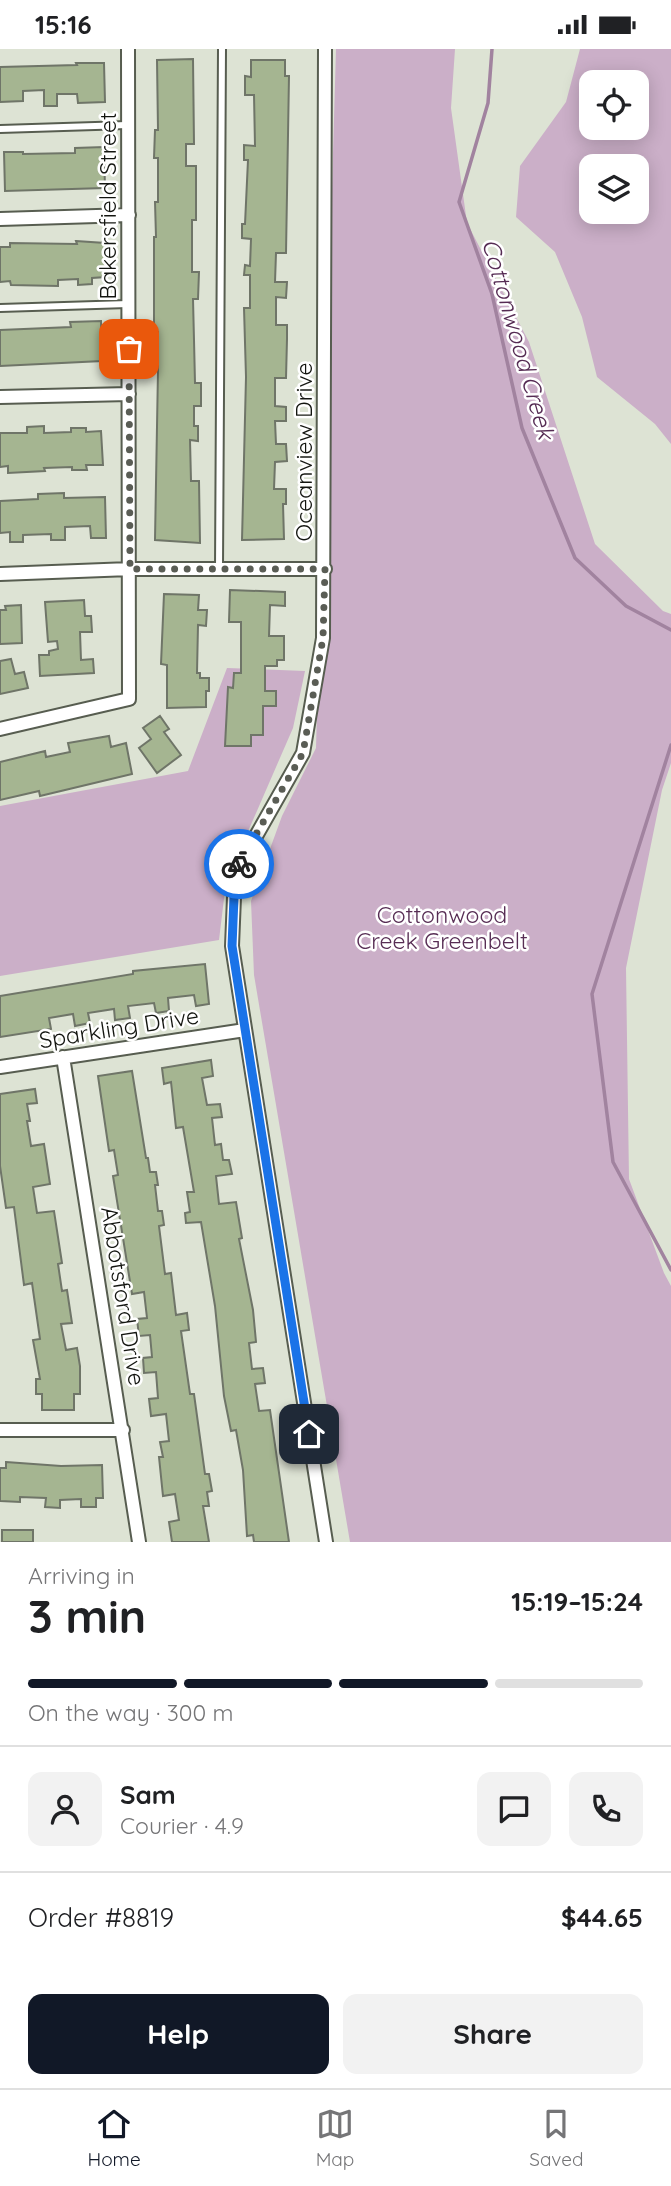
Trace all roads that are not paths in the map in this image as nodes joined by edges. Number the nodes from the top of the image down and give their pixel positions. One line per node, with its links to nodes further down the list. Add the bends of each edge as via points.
1 (128, 49): 4 (street, Bakersfield Street)
2 (222, 49): 12 (lane)
3 (325, 49): 14 (street, Oceanview Drive)
4 (129, 125): 5 (lane); 6 (street, Bakersfield Street)
5 (0, 129)
6 (129, 215): 7 (street); 8 (street, Bakersfield Street)
7 (0, 219)
8 (130, 304): 9 (lane); 10 (street, Bakersfield Street)
9 (0, 307)
10 (129, 394): 11 (street); 13 (street, Bakersfield Street)
11 (0, 397)
12 (219, 568): 13 (street); 14 (street)
13 (130, 569): 15 (street); 16 (street, Bakersfield Street, via 129,699)
14 (325, 569): 17 (street, Oceanview Drive, via 323,638 303,753 235,873 232,946)
15 (0, 575)
16 (0, 729)
17 (245, 1030): 18 (street, Sparkling Drive); 23 (street, Oceanview Drive)
18 (63, 1057): 19 (street, Sparkling Drive); 21 (street, Abbotsford Drive)
19 (0, 1067)
20 (0, 1430): 21 (street)
21 (123, 1430): 22 (street, Abbotsford Drive)
22 (139, 1542)
23 (326, 1542)

